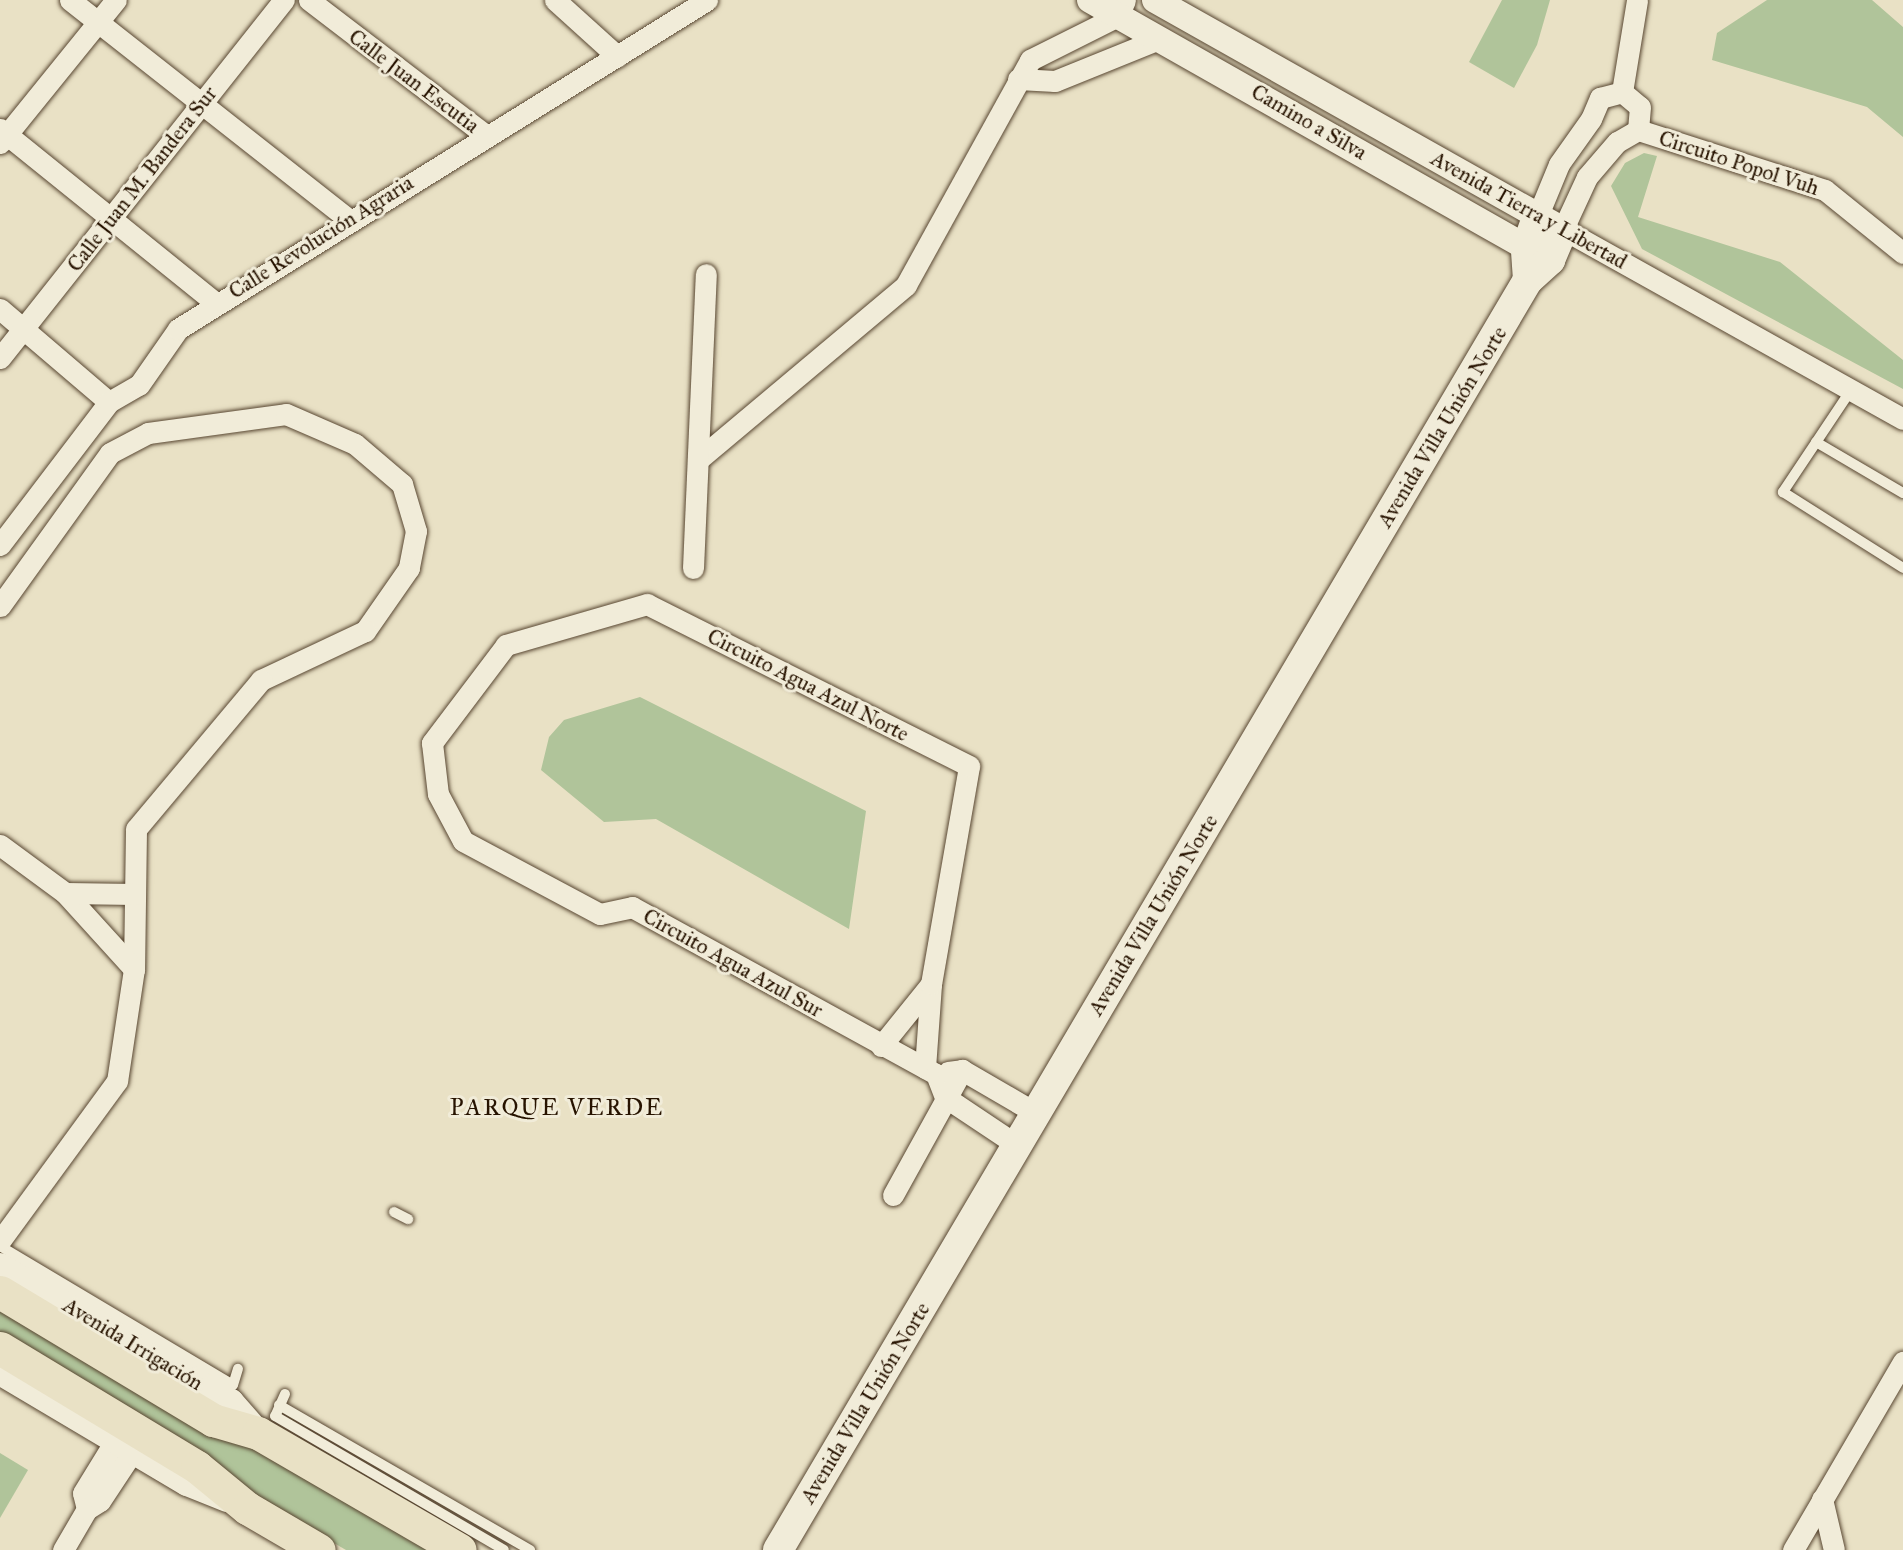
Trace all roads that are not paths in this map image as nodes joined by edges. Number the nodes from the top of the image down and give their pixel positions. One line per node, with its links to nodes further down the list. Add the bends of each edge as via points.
1 (69, 0): 11 (street)
2 (116, 0): 11 (street)
3 (284, 0): 18 (street, Calle Juan M. Bandera Sur)
4 (309, 0): 23 (street, Calle Juan Escutia)
5 (555, 0): 14 (street)
6 (707, 0): 14 (street, Calle Revolución Agraria)
7 (1090, 0): 10 (street, Camino a Silva)
8 (1155, 0): 12 (street, Avenida Tierra y Libertad)
9 (1637, 0): 17 (street)
10 (1121, 8): 13 (street, Camino a Silva); 16 (street, via 1030,60)
11 (99, 22): 18 (street); 22 (street)
12 (1220, 36): 15 (street); 19 (street, Avenida Tierra y Libertad)
13 (1159, 39): 15 (street, Camino a Silva); 16 (street, via 1055,81)
14 (617, 56): 23 (street, Calle Revolución Agraria)
15 (1206, 64): 25 (street, Camino a Silva)
16 (1018, 79): 40 (street, via 906,285)
17 (1622, 92): 20 (street, via 1600,98); 21 (street, Circuito Popol Vuh, via 1640,107)
18 (200, 104): 26 (street, Calle Juan M. Bandera Sur); 27 (street)
19 (1363, 116): 25 (street); 28 (street, Avenida Tierra y Libertad)
20 (1591, 119): 24 (street, via 1599,136); 28 (street, via 1559,164)
21 (1638, 130): 24 (street, Circuito Popol Vuh); 29 (street, Circuito Popol Vuh, via 1825,190)
22 (2, 136): 26 (street)
23 (487, 136): 27 (street, Calle Revolución Agraria)
24 (1616, 142): 28 (street, Circuito Popol Vuh)
25 (1347, 143): 30 (street, Camino a Silva)
26 (109, 218): 32 (street); 34 (street, Calle Juan M. Bandera Sur)
27 (348, 219): 32 (street, Calle Revolución Agraria)
28 (1550, 222): 30 (main road, Avenida Villa Unión Norte); 36 (street, Avenida Tierra y Libertad)
29 (1903, 253)
30 (1538, 254): 56 (main road, Avenida Villa Unión Norte, via 1528,281)
31 (706, 274): 40 (street)
32 (216, 303): 37 (street, Calle Revolución Agraria, via 178,329 139,385)
33 (0, 309): 34 (street)
34 (26, 328): 35 (street, Calle Juan M. Bandera Sur); 37 (street)
35 (0, 358)
36 (1851, 390): 38 (street, Avenida Tierra y Libertad); 39 (lane)
37 (109, 401): 42 (street, Calle Revolución Agraria)
38 (1903, 419)
39 (1816, 442): 41 (lane); 44 (lane, via 1783,492)
40 (699, 459): 43 (street)
41 (1903, 492)
42 (0, 545)
43 (694, 568)
44 (1903, 568)
45 (0, 607): 49 (street, via 110,453 148,433 286,414 355,444 402,484 416,531 410,568 365,631 261,680 136,829)
46 (438, 794): 51 (street, Circuito Agua Azul Norte, via 432,743 506,645 648,604 969,766); 52 (street, Circuito Agua Azul Sur, via 463,841 600,914 632,906)
47 (0, 845): 48 (street)
48 (65, 893): 49 (street); 50 (street)
49 (135, 894): 50 (street)
50 (134, 969): 61 (street, via 117,1081)
51 (931, 984): 52 (street); 54 (street)
52 (881, 1046): 54 (street, Circuito Agua Azul Sur)
53 (962, 1070): 54 (street); 55 (street); 56 (street)
54 (930, 1071): 55 (street)
55 (945, 1097): 57 (street); 58 (street)
56 (1036, 1113): 57 (main road, Avenida Villa Unión Norte)
57 (1017, 1145): 82 (main road, Avenida Villa Unión Norte)
58 (893, 1195)
59 (394, 1212): 60 (lane)
60 (408, 1219)
61 (0, 1244): 66 (lane, via 233,1385)
62 (0, 1266): 73 (street, Avenida Irrigación, via 231,1402)
63 (0, 1292): 73 (main road, Avenida Irrigación, via 213,1420)
64 (0, 1348): 76 (main road, via 197,1467)
65 (1903, 1362): 75 (street)
66 (238, 1369)
67 (0, 1372): 74 (street)
68 (285, 1394): 70 (lane)
69 (297, 1402): 71 (lane)
70 (279, 1405): 71 (lane); 72 (lane, via 275,1416)
71 (296, 1414): 72 (lane); 81 (lane)
72 (293, 1427): 80 (lane)
73 (258, 1433): 79 (main road, Avenida Irrigación)
74 (124, 1446): 76 (street, via 187,1483); 77 (street, via 83,1493 87,1509)
75 (1822, 1499): 83 (street); 84 (street)
76 (247, 1508): 78 (main road)
77 (63, 1550)
78 (319, 1550)
79 (460, 1550)
80 (504, 1550)
81 (530, 1550)
82 (778, 1550)
83 (1793, 1550)
84 (1833, 1550)

